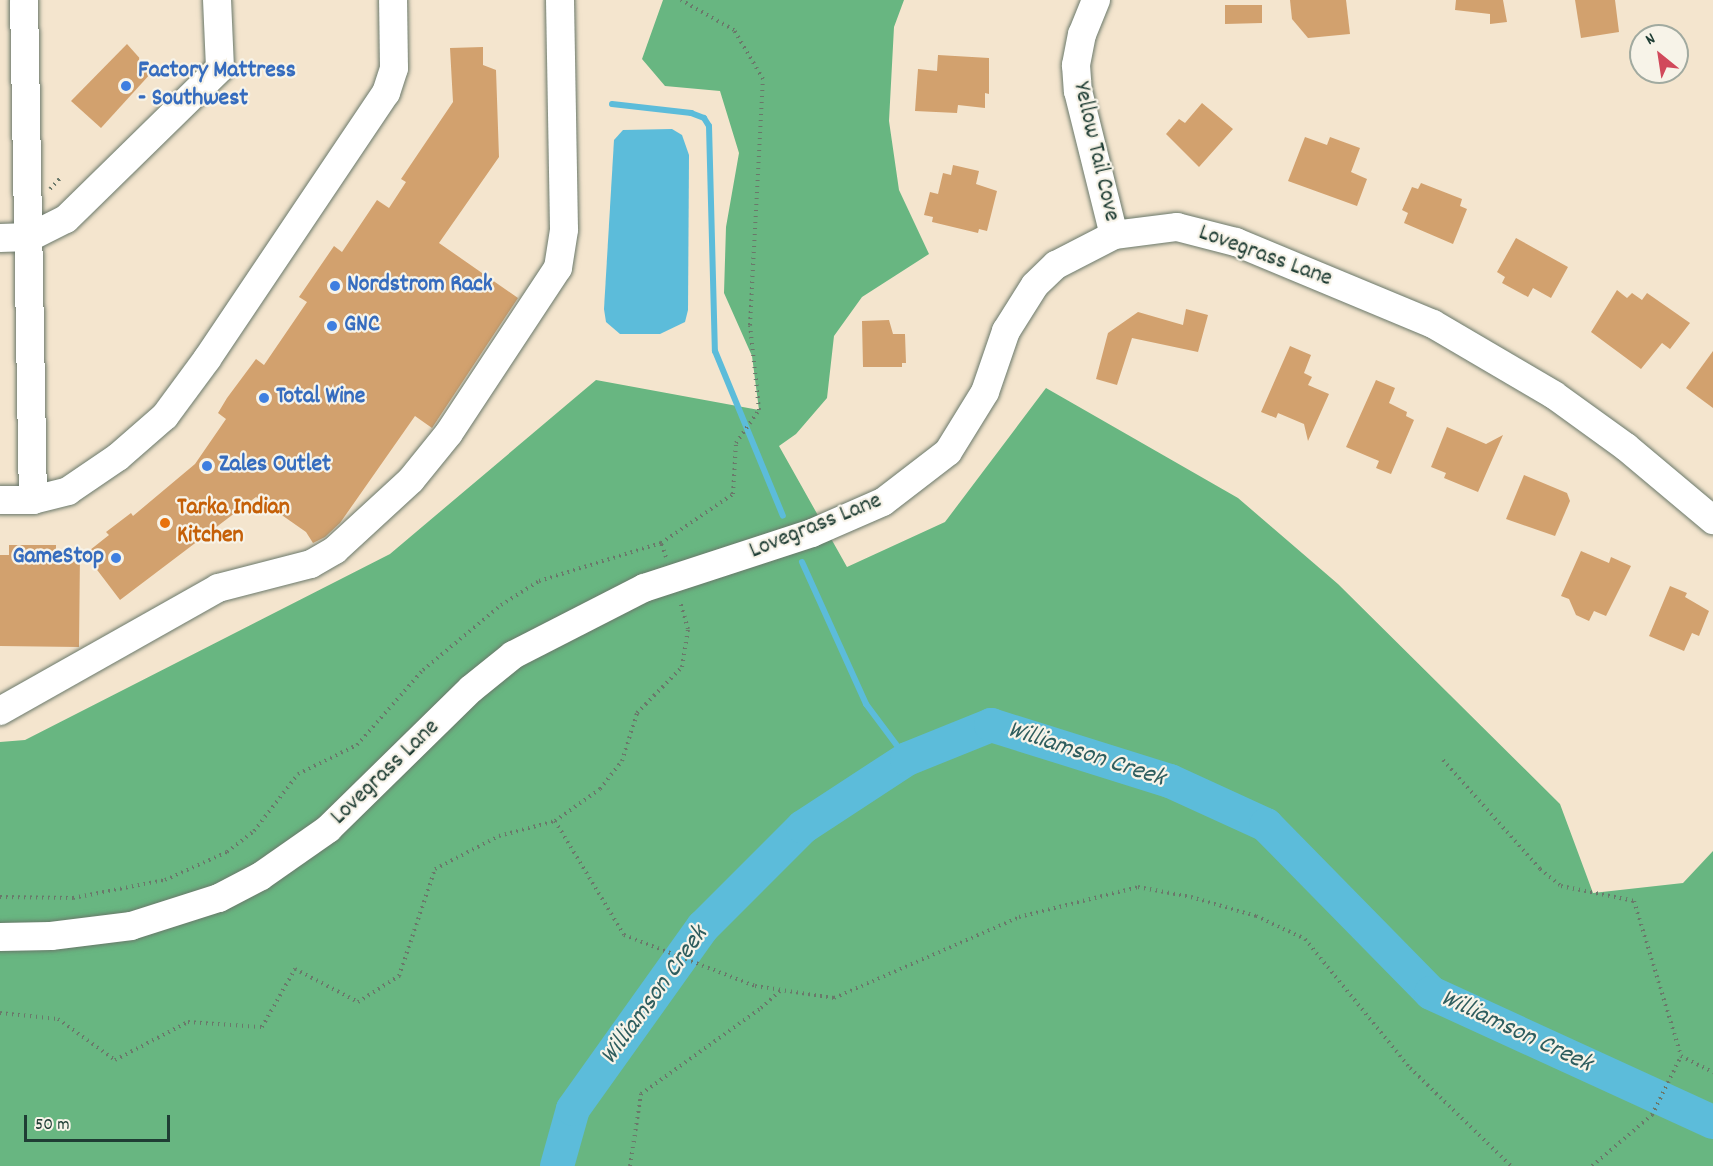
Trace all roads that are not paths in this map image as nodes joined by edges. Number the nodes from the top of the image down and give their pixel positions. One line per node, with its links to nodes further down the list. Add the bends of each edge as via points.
1 (24, 0): 7 (street)
2 (217, 0): 7 (street, via 220,68 66,219)
3 (393, 0): 10 (street, via 394,68 386,93 207,359 165,416 118,457 68,491)
4 (560, 0): 12 (street, via 564,229 558,268 449,433 411,480 335,550 311,564 218,588)
5 (1096, 0): 6 (street, Yellow Tail Cove, via 1082,34 1076,65 1077,91)
6 (1114, 235): 11 (street, Lovegrass Lane, via 1177,227 1236,242 1433,324 1554,395 1626,447); 13 (street, Lovegrass Lane, via 1056,266 1035,285 1006,331 985,392 948,452 883,502 675,581 644,588 513,655 471,689 328,829 250,882 210,902 131,926 51,936)
7 (30, 237): 8 (street); 10 (street)
8 (0, 238)
9 (0, 500): 10 (street)
10 (33, 500)
11 (1713, 520)
12 (0, 711)
13 (0, 937)

